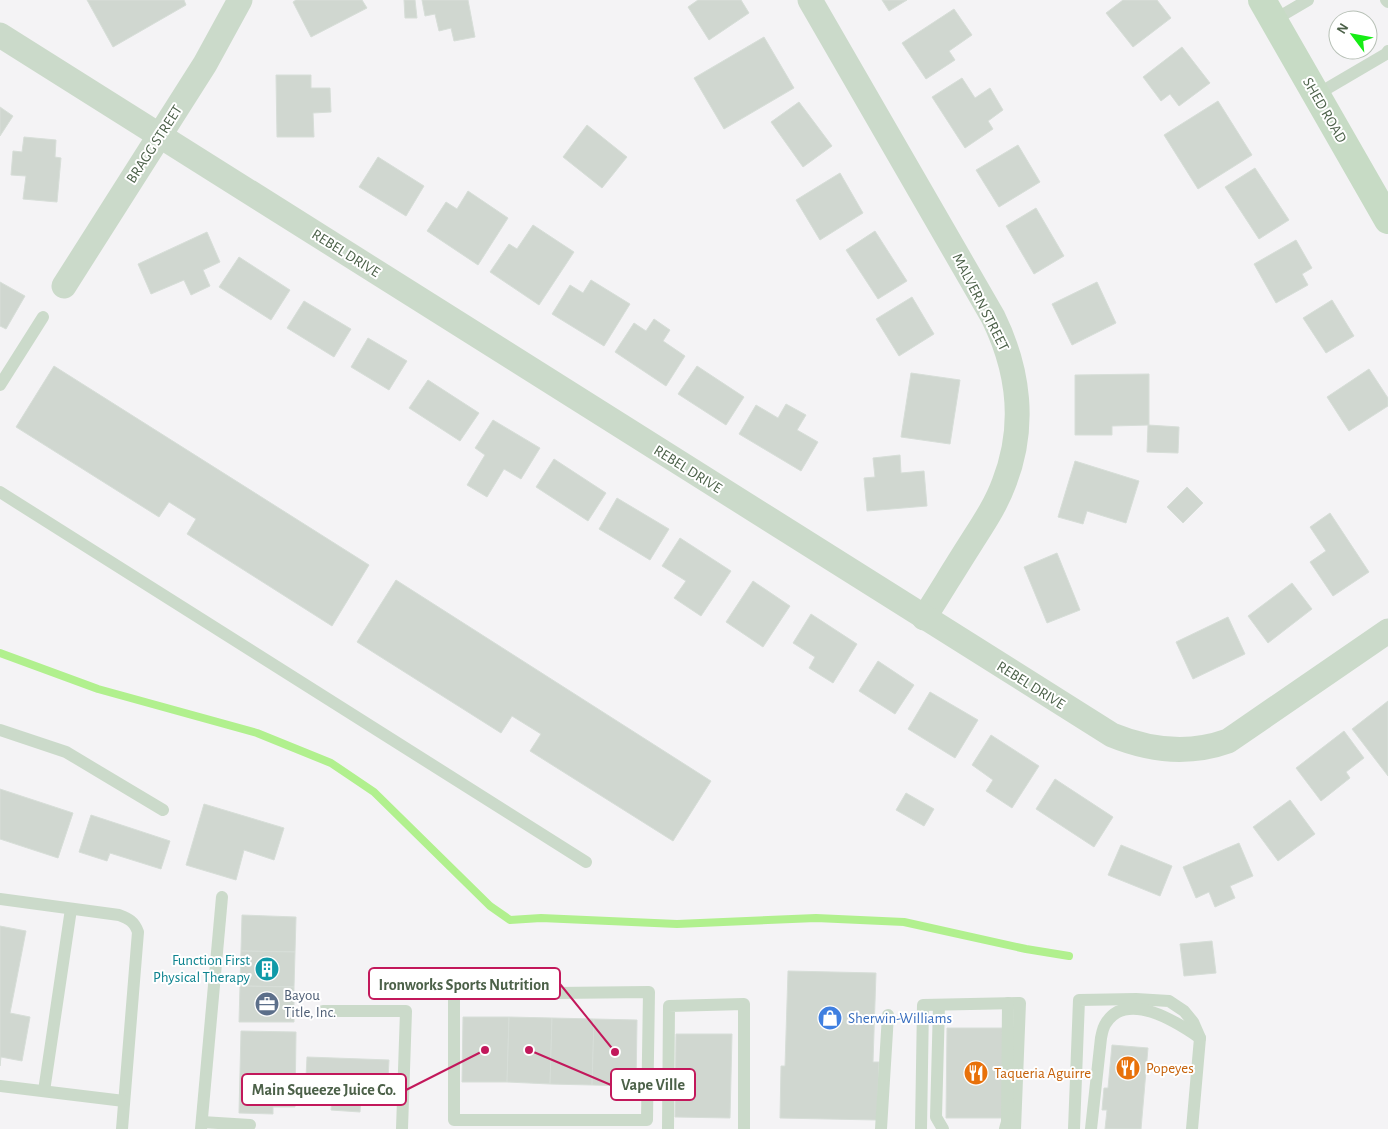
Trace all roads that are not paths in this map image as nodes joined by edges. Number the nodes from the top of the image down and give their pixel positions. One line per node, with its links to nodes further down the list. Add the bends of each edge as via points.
1 (240, 0): 8 (street, BRAGG STREET, via 205,64)
2 (810, 0): 14 (street, MALVERN STREET, via 992,317 1004,340 1014,379 1018,411 1016,433 1004,483 991,511)
3 (1308, 0): 4 (lane)
4 (1268, 10): 7 (street, SHED ROAD)
5 (0, 35): 8 (street, REBEL DRIVE)
6 (1387, 54): 7 (lane)
7 (1316, 94): 9 (street, SHED ROAD)
8 (159, 136): 10 (street, BRAGG STREET); 14 (street, REBEL DRIVE)
9 (1388, 220)
10 (64, 286)
11 (43, 317): 12 (lane)
12 (0, 385)
13 (0, 492): 18 (lane)
14 (924, 618): 15 (street, REBEL DRIVE, via 1112,735 1133,743 1173,750 1210,747 1228,741)
15 (1388, 631)
16 (0, 730): 17 (lane, via 66,752)
17 (163, 810)
18 (586, 862)
19 (222, 898): 32 (lane)
20 (0, 899): 21 (lane)
21 (71, 908): 28 (lane); 29 (lane, via 124,917 135,924 138,932)
22 (1008, 1004): 23 (lane); 40 (lane); 41 (lane, via 1020,1003)
23 (939, 1005): 38 (lane, via 923,1006); 39 (lane, via 936,1117)
24 (323, 1011): 34 (lane, via 406,1011)
25 (888, 1015): 37 (lane)
26 (1200, 1038): 42 (lane, via 1184,1011 1169,1001 1079,1000); 43 (lane, via 1166,1016 1139,1010 1115,1014 1105,1024 1101,1038); 44 (lane)
27 (0, 1086): 28 (lane)
28 (44, 1092): 29 (lane)
29 (124, 1101): 33 (lane)
30 (499, 1124): 30 (lane, via 647,1120 649,992 454,994 454,1120)
31 (250, 1125): 32 (lane)
32 (202, 1126)
33 (122, 1129)
34 (402, 1129)
35 (668, 1129): 36 (lane, via 669,1006 744,1004)
36 (744, 1129)
37 (881, 1129)
38 (921, 1129)
39 (942, 1129)
40 (1005, 1129)
41 (1015, 1129)
42 (1074, 1129)
43 (1092, 1129)
44 (1192, 1129)

